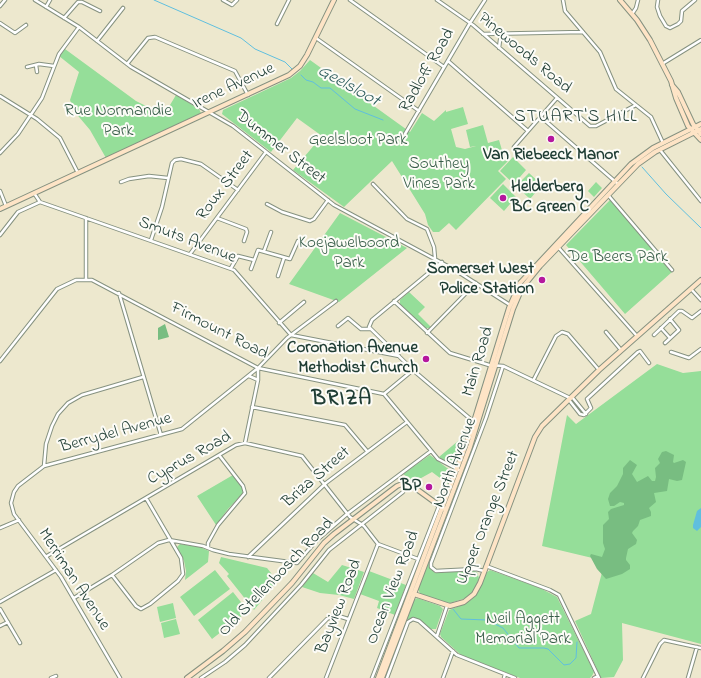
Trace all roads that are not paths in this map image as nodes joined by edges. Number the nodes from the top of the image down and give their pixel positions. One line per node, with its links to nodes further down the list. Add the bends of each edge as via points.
1 (35, 0): 15 (street, Dummer Street)
2 (50, 0): 15 (street)
3 (223, 0): 4 (street, via 232,5)
4 (238, 0)
5 (289, 0): 22 (street)
6 (334, 0): 28 (street, Irene Avenue)
7 (350, 0): 38 (street)
8 (437, 0): 21 (street, Pinewoods Road)
9 (485, 0): 21 (street, Radloff Road)
10 (562, 0): 25 (street, via 565,11)
11 (620, 0): 18 (street)
12 (638, 0): 18 (street)
13 (658, 0): 14 (street, via 660,16 670,28 678,24 682,11)
14 (695, 0)
15 (46, 7): 19 (street, Dummer Street)
16 (123, 8): 29 (street)
17 (100, 11): 19 (street, via 78,2)
18 (632, 14): 35 (street, via 646,33)
19 (64, 18): 24 (street, Dummer Street)
20 (0, 23): 23 (street, via 15,33)
21 (470, 23): 26 (street, Pinewoods Road); 32 (street, Radloff Road)
22 (276, 24)
23 (26, 25)
24 (79, 27): 29 (street, Dummer Street); 36 (street, via 59,54)
25 (583, 32): 27 (street); 43 (street, via 600,52 616,89)
26 (483, 34): 27 (street); 31 (street, Pinewoods Road)
27 (504, 34): 31 (street)
28 (316, 38): 40 (street, Irene Avenue, via 294,72); 44 (street)
29 (97, 41): 34 (street, Dummer Street)
30 (701, 41): 35 (street)
31 (499, 48): 42 (street, Pinewoods Road)
32 (448, 61): 38 (street, Radloff Road); 49 (street)
33 (36, 64): 36 (street); 37 (street); 39 (street)
34 (127, 64): 40 (street, via 148,38 156,37 235,71); 45 (street, Dummer Street)
35 (662, 64): 50 (street)
36 (54, 66): 46 (street, via 46,91)
37 (27, 67)
38 (444, 67): 44 (street, Radloff Road)
39 (37, 72)
40 (248, 95): 45 (street, Irene Avenue)
41 (0, 96): 46 (street)
42 (557, 98): 43 (street, Pinewoods Road, via 592,127); 47 (street)
43 (636, 105): 53 (street, via 653,119)
44 (419, 111): 51 (street, Radloff Road)
45 (210, 113): 56 (street, Dummer Street, via 233,126); 58 (street, Irene Avenue)
46 (31, 115): 57 (street); 58 (street, via 62,140)
47 (541, 116): 49 (street); 61 (street)
48 (701, 124): 50 (street, Main Road)
49 (528, 131): 54 (street)
50 (696, 131): 52 (street); 53 (street, Main Road); 55 (street, Main Road)
51 (405, 134)
52 (701, 140)
53 (663, 142): 61 (street, Main Road, via 643,154)
54 (514, 147)
55 (659, 150): 61 (street, Main Road); 68 (street)
56 (266, 152): 63 (street, Roux Street); 67 (street, Dummer Street)
57 (0, 153)
58 (78, 173): 65 (street, Irene Avenue)
59 (168, 178): 60 (street, via 143,176); 63 (street, via 173,161 186,160 201,164); 77 (street)
60 (121, 182)
61 (616, 182): 66 (street, Main Road); 80 (street, Main Road)
62 (373, 184): 84 (street, via 407,219 427,229)
63 (238, 190): 74 (street, Roux Street)
64 (0, 191): 71 (street)
65 (34, 193): 69 (street); 71 (street, Irene Avenue)
66 (608, 195): 80 (street, Main Road); 89 (street)
67 (328, 200): 70 (street, via 310,221); 84 (street, Dummer Street)
68 (701, 201)
69 (40, 202): 73 (street, Smuts Avenue); 76 (street, via 18,212)
70 (267, 204)
71 (6, 206): 72 (street, Irene Avenue)
72 (0, 208)
73 (86, 218): 77 (street, Smuts Avenue); 91 (street)
74 (217, 218): 78 (street, via 246,229); 82 (street, Roux Street)
75 (271, 232): 81 (street)
76 (0, 235)
77 (151, 240): 82 (street, Smuts Avenue)
78 (244, 241)
79 (298, 241): 83 (street, via 291,258)
80 (557, 246): 100 (street, Main Road, via 526,283); 111 (street)
81 (264, 251): 83 (street); 85 (street, via 257,251)
82 (190, 254): 87 (street, Smuts Avenue)
83 (284, 258): 90 (street)
84 (435, 258): 86 (street, Dummer Street)
85 (254, 260): 87 (street, via 238,256); 88 (street)
86 (442, 262): 93 (street, Dummer Street); 98 (street)
87 (231, 268): 103 (street, Smuts Avenue, via 241,276)
88 (250, 269)
89 (672, 270)
90 (278, 276)
91 (86, 279): 95 (street, Firmount Road, via 100,282); 120 (street, via 70,282 57,289)
92 (701, 280): 94 (street, Upper Orange Street)
93 (476, 283): 100 (street, Dummer Street); 108 (street)
94 (691, 289): 96 (street); 111 (street, Upper Orange Street)
95 (119, 293): 124 (street, Firmount Road); 128 (street)
96 (701, 300)
97 (336, 301): 109 (street, Berrydel Avenue)
98 (394, 301): 106 (street, via 369,324); 108 (street)
99 (304, 302): 103 (street)
100 (512, 305): 122 (street, Main Road)
101 (701, 311): 102 (street, via 692,318 680,311)
102 (670, 319): 105 (street); 112 (street, via 679,329)
103 (279, 323): 109 (street, Smuts Avenue)
104 (338, 326): 106 (street, via 348,318 361,330)
105 (661, 328): 110 (street); 112 (street)
106 (370, 329): 114 (street)
107 (606, 332): 116 (street)
108 (427, 333): 122 (street, via 450,353)
109 (291, 335): 118 (street); 124 (street, Berrydel Avenue)
110 (654, 335)
111 (637, 336): 116 (street, Upper Orange Street)
112 (670, 338): 113 (street)
113 (665, 343)
114 (388, 346): 118 (street, via 387,351); 119 (street)
115 (701, 349): 117 (street, via 689,358)
116 (622, 350): 126 (street, Upper Orange Street)
117 (671, 352)
118 (382, 354): 119 (street)
119 (399, 356): 125 (street)
120 (0, 361)
121 (649, 363): 134 (street, via 640,351 638,352 586,399 591,408)
122 (494, 365): 123 (street); 136 (street, Main Road); 143 (street, Main Road, via 478,422)
123 (502, 366): 129 (street); 162 (street, North Avenue, via 486,418 431,561 431,567 436,571)
124 (258, 368): 127 (street, Berrydel Avenue); 130 (street); 131 (street, Firmount Road)
125 (413, 370): 131 (street); 136 (street)
126 (599, 370): 129 (street, via 568,334 562,332 556,336); 132 (street, Upper Orange Street)
127 (249, 376): 130 (street); 137 (street, Berrydel Avenue, via 183,428)
128 (143, 377): 137 (street); 142 (street, via 82,395 68,403 52,426 46,444)
129 (534, 379): 132 (street)
130 (258, 380): 133 (street)
131 (384, 394): 135 (street)
132 (571, 398): 134 (street); 134 (street, via 581,416); 160 (street, Upper Orange Street, via 538,431)
133 (252, 406): 138 (street); 139 (street, via 345,425)
134 (586, 414)
135 (407, 422): 139 (street, Briza Street); 140 (street)
136 (474, 422): 143 (street, Main Road)
137 (161, 435): 142 (street, Berrydel Avenue)
138 (245, 443): 141 (street, Cyprus Road); 144 (street, Cyprus Road, via 302,456)
139 (367, 451): 144 (street, Briza Street)
140 (431, 451): 143 (street, via 438,459); 149 (street)
141 (219, 455): 147 (street, Cyprus Road); 156 (street, via 243,486 245,493 218,525)
142 (44, 466): 146 (street, Berrydel Avenue, via 18,486)
143 (459, 470): 148 (street, Main Road)
144 (325, 484): 149 (street, Cyprus Road); 158 (street, Briza Street)
145 (403, 492): 152 (street)
146 (12, 495): 151 (street, Merriman Avenue, via 12,507)
147 (146, 498): 154 (street); 157 (street, Cyprus Road)
148 (442, 508): 150 (street, Old Stellenbosch Road, via 412,485 402,484); 159 (street, Ocean View Road); 164 (street, Main Road)
149 (347, 514): 150 (street, Cyprus Road); 158 (street, via 317,540 299,561 292,564)
150 (354, 519): 152 (street, Cyprus Road); 179 (street, Old Stellenbosch Road, via 324,543 292,583 245,632)
151 (18, 520): 153 (street); 157 (street, Merriman Avenue)
152 (361, 524): 155 (street, Cyprus Road); 183 (street, via 326,553 301,585 245,645)
153 (0, 528)
154 (170, 540): 156 (street); 163 (street, via 158,544); 163 (street, via 180,558 183,574 146,607 138,608)
155 (378, 544): 159 (street); 169 (street, Bayview Road)
156 (208, 548): 158 (street)
157 (46, 556): 161 (street, Merriman Avenue)
158 (247, 557)
159 (418, 559): 186 (street, Ocean View Road)
160 (486, 566): 162 (street, Upper Orange Street); 180 (street, via 559,595)
161 (56, 570): 165 (street, Merriman Avenue); 166 (street)
162 (484, 571): 167 (street, Upper Orange Street, via 472,596 460,604)
163 (112, 575): 165 (street)
164 (412, 594): 167 (street); 187 (street, Main Road); 188 (street, Main Road)
165 (74, 598): 182 (street, Merriman Avenue)
166 (0, 602)
167 (447, 606): 172 (street)
168 (0, 608): 170 (street)
169 (348, 619): 184 (street, via 335,615 327,619); 185 (street, Bayview Road)
170 (8, 622): 171 (street); 173 (street)
171 (0, 626)
172 (437, 636): 176 (street); 189 (street, via 419,621 413,619 408,622)
173 (20, 643)
174 (697, 647): 175 (street); 194 (street, via 668,639 662,641); 195 (street)
175 (701, 648)
176 (453, 652): 177 (street); 190 (street)
177 (505, 674): 191 (street); 192 (street)
178 (56, 676): 181 (street)
179 (190, 677)
180 (599, 677): 193 (street)
181 (51, 678)
182 (120, 678)
183 (201, 678)
184 (269, 678)
185 (326, 678)
186 (372, 678)
187 (378, 678)
188 (382, 678)
189 (387, 678)
190 (443, 678)
191 (504, 678)
192 (515, 678)
193 (594, 678)
194 (643, 678)
195 (688, 678)

